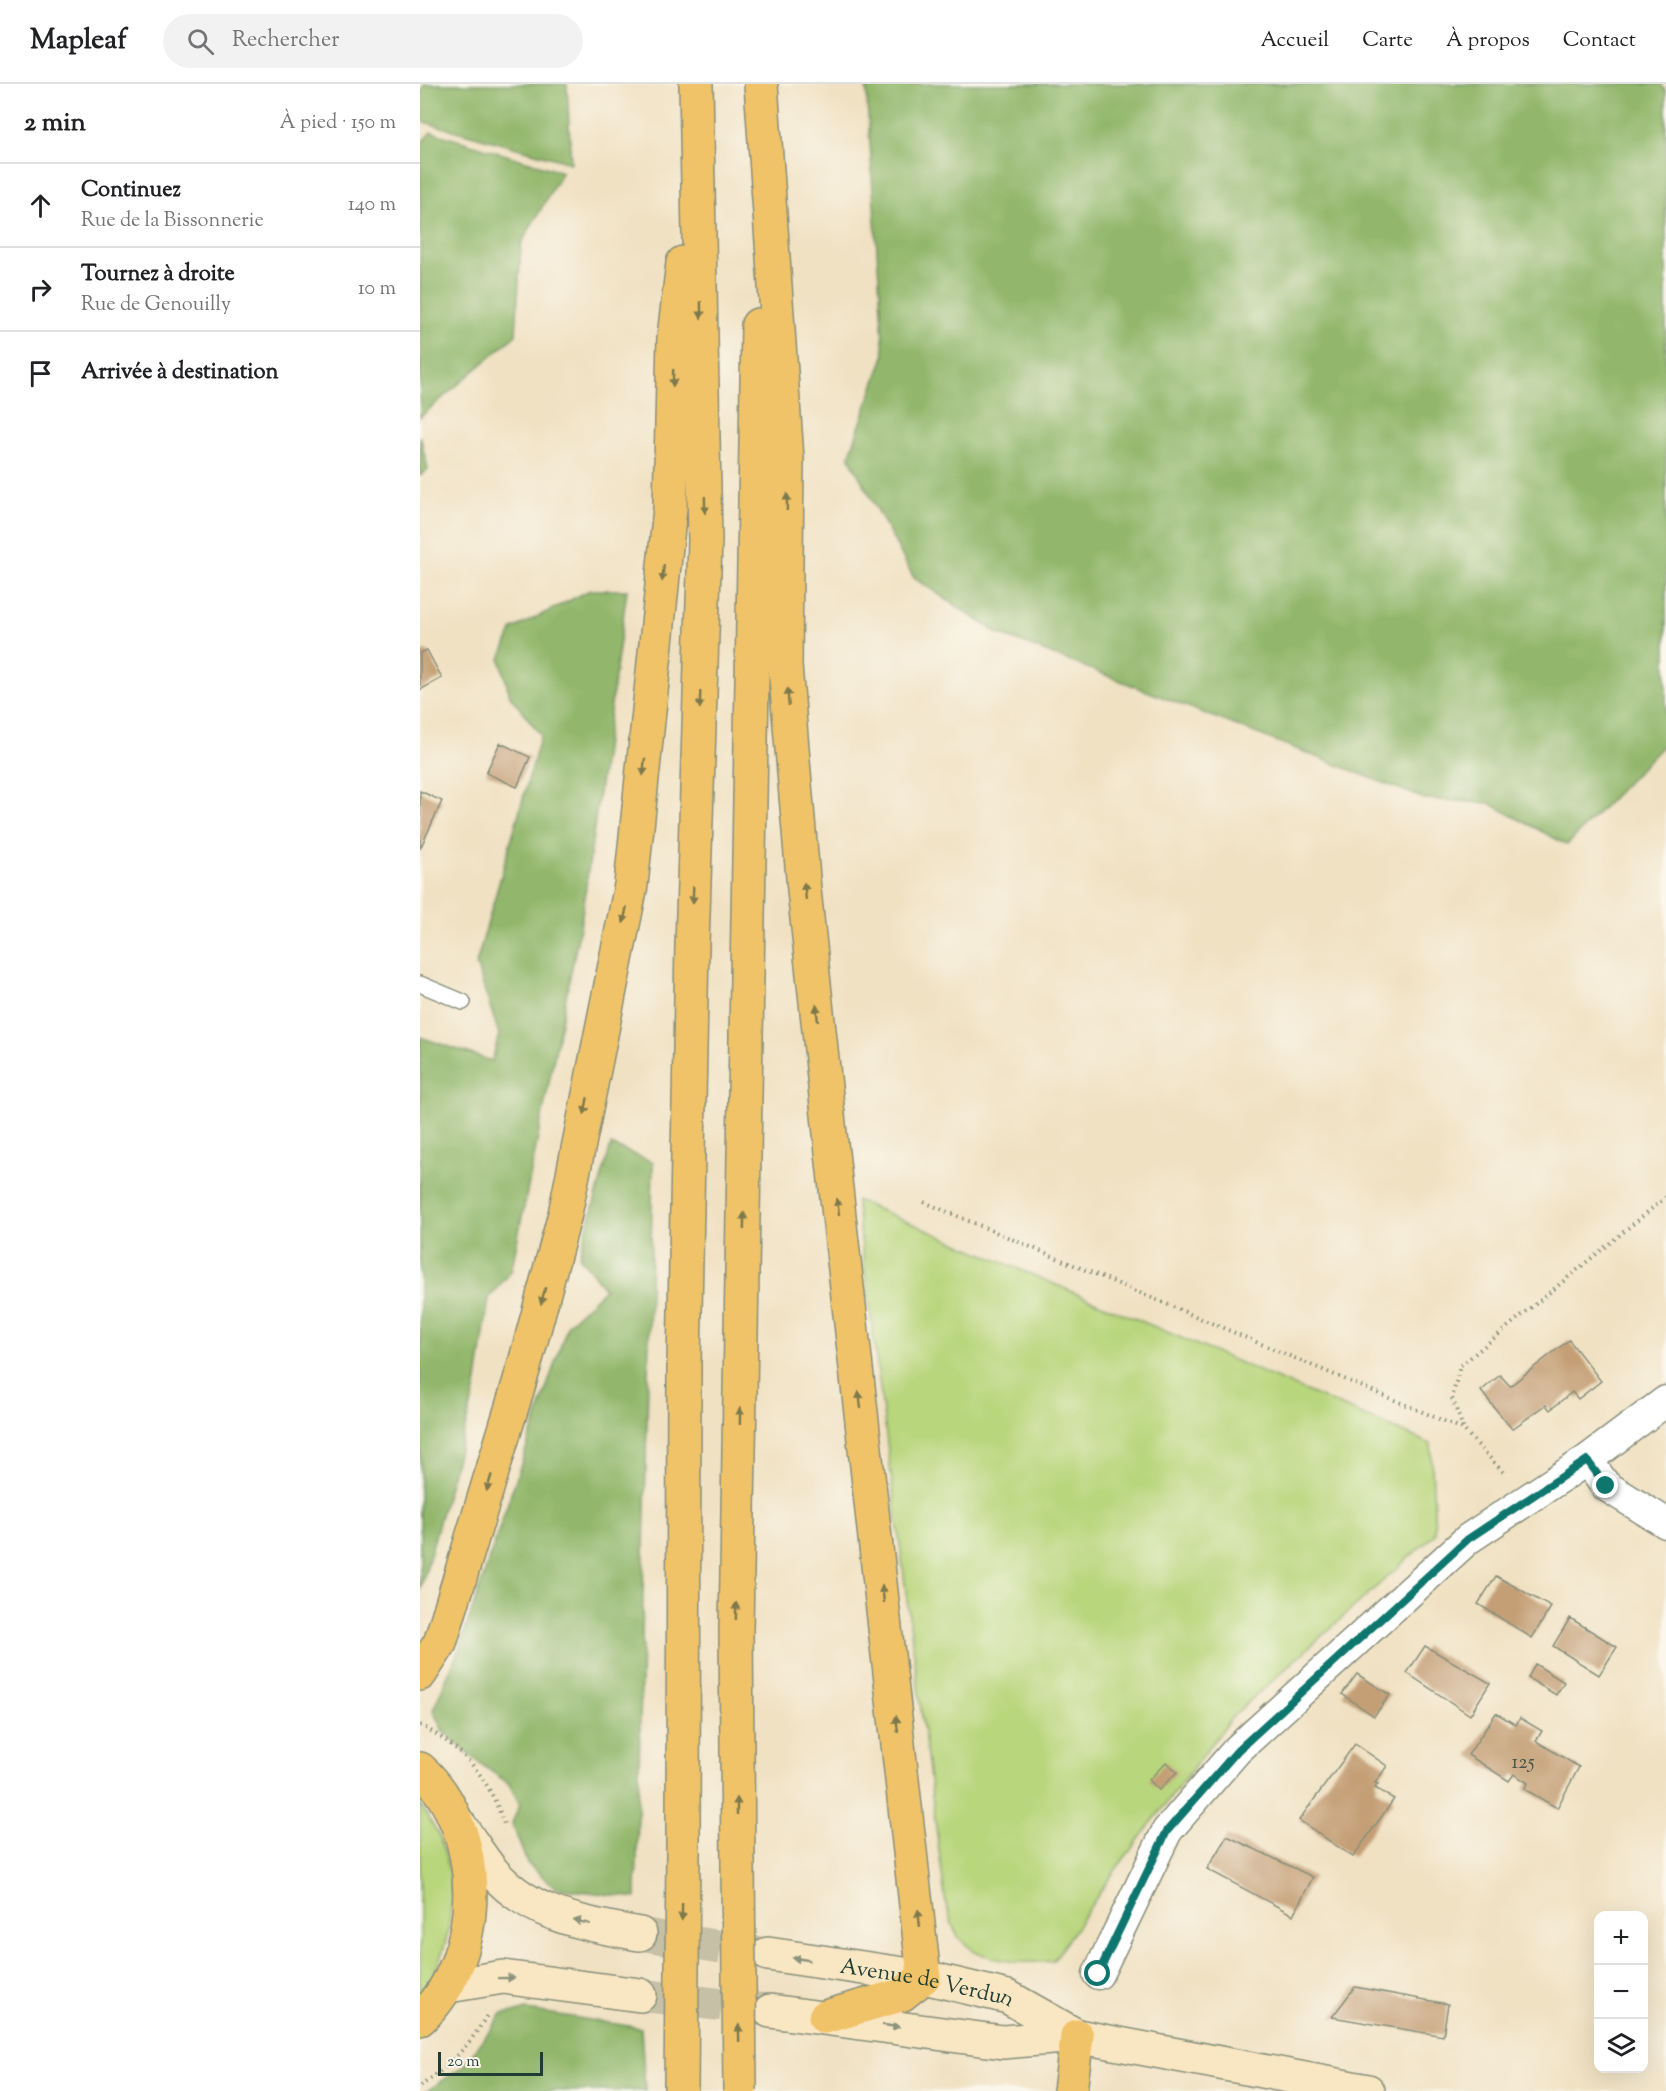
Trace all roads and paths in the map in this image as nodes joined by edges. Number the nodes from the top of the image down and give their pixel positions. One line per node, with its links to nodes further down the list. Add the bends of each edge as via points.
1 (696, 84): 4 (main road)
2 (756, 84): 30 (main road, one-way to 2, bridge, via 736,1630 758,358)
3 (761, 84): 20 (main road, one-way to 3, via 830,1136 785,666 788,459)
4 (697, 132): 14 (main road, one-way to 14, via 674,337 670,508 631,885 565,1214 527,1356 440,1643); 29 (main road, one-way to 29, bridge, via 705,540 684,1364)
5 (420, 984): 6 (lane)
6 (463, 1002)
7 (1666, 1197): 10 (path, via 1460,1366 1452,1398)
8 (924, 1202): 10 (path)
9 (1666, 1401): 11 (street)
10 (1463, 1429): 12 (path)
11 (1587, 1460): 12 (street); 13 (street, via 1606,1486)
12 (1527, 1499): 19 (street, via 1468,1539 1312,1679 1230,1759 1167,1831)
13 (1666, 1524)
14 (420, 1674)
15 (420, 1769): 16 (main road)
16 (456, 1820): 17 (main road, one-way to 16, via 551,1914 534,1905 494,1873); 21 (main road, via 470,1872 469,1926)
17 (640, 1934)
18 (768, 1954): 20 (main road, Avenue de Verdun, one-way to 18)
19 (1098, 1974)
20 (924, 1977): 25 (main road, via 901,1995); 27 (main road, Avenue de Verdun, via 1008,1997)
21 (448, 1986): 22 (main road, one-way to 22, via 503,1977); 26 (main road)
22 (640, 1995)
23 (489, 2011): 28 (path, via 476,2034 452,2061)
24 (770, 2011): 25 (main road, Avenue de Verdun)
25 (825, 2017): 27 (main road, Avenue de Verdun, one-way to 27, via 1003,2042)
26 (420, 2019)
27 (1077, 2036): 31 (main road); 32 (main road, Avenue de Verdun)
28 (420, 2086)
29 (681, 2090)
30 (740, 2091)
31 (1070, 2091)
32 (1368, 2091)

